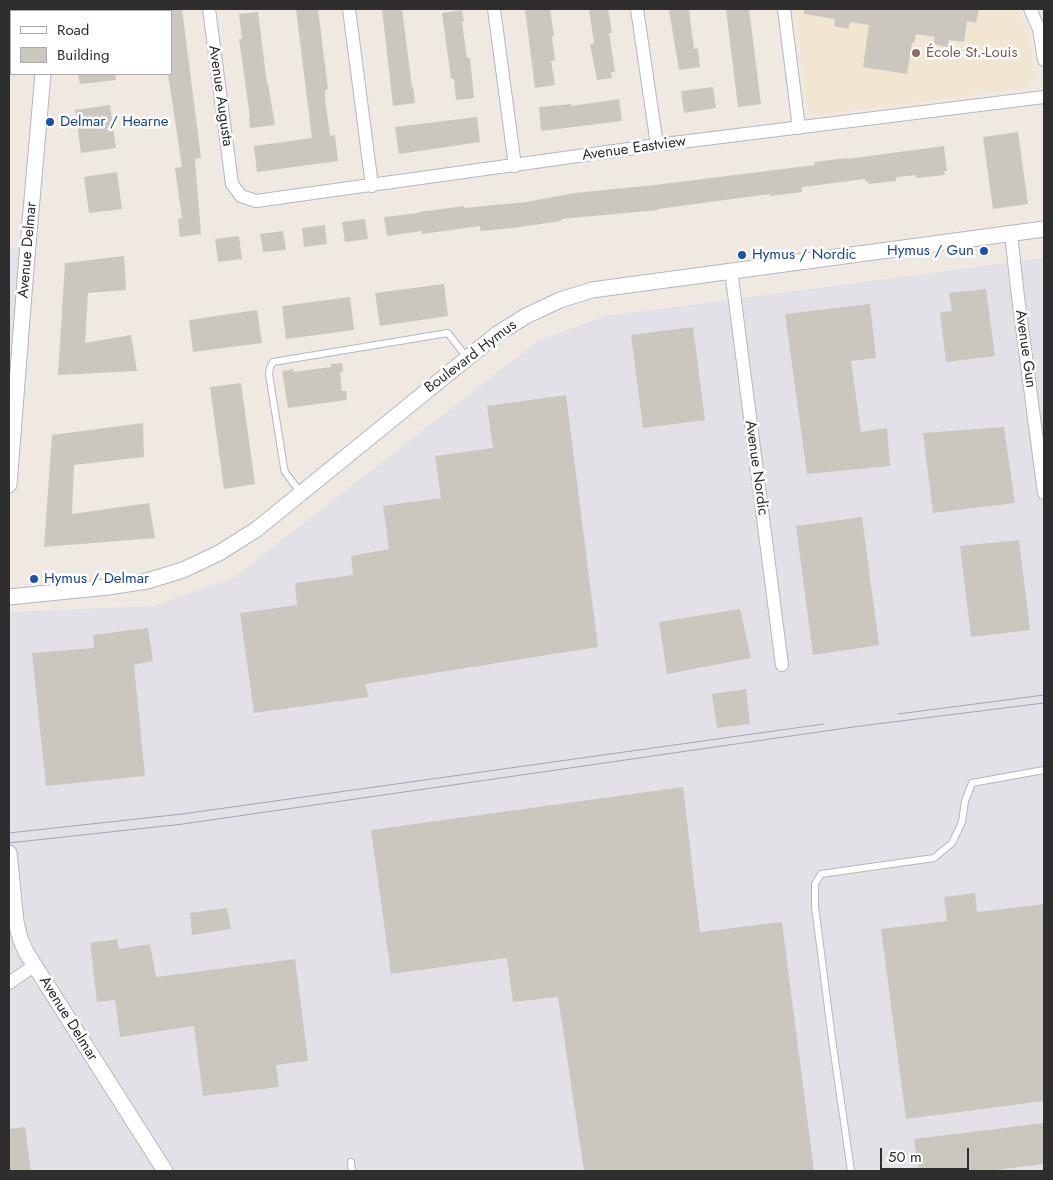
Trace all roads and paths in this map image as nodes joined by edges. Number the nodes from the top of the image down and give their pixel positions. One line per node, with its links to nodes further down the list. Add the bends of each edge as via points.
1 (209, 9): 13 (street, Avenue Augusta)
2 (349, 9): 14 (street)
3 (494, 9): 12 (street)
4 (637, 9): 11 (street)
5 (784, 9): 10 (street)
6 (1030, 9): 7 (street, via 1039,29)
7 (1044, 60)
8 (44, 75): 19 (street, Avenue Delmar)
9 (1044, 97): 10 (street, Avenue Eastview)
10 (799, 128): 11 (street, Avenue Eastview)
11 (657, 146): 12 (street, Avenue Eastview)
12 (515, 166): 14 (street, Avenue Eastview)
13 (232, 184): 14 (street, Avenue Eastview, via 240,196 256,201)
14 (372, 186)
15 (1044, 229): 16 (street, Boulevard Hymus)
16 (1011, 234): 17 (street, Boulevard Hymus); 21 (street, Avenue Gun)
17 (731, 270): 18 (street, Boulevard Hymus, via 614,287 570,297 516,322); 23 (street, Avenue Nordic)
18 (467, 358): 20 (street, Boulevard Hymus); 20 (lane, via 448,333 273,362 269,374 284,468)
19 (9, 486)
20 (301, 493): 22 (street, Boulevard Hymus, via 238,542 209,559 174,573 127,584)
21 (1044, 493)
22 (9, 597)
23 (782, 665)
24 (1044, 770): 31 (lane, via 972,783 962,822 952,843 934,858 821,874 815,884 815,906)
25 (9, 852): 26 (street, Avenue Delmar, via 18,930)
26 (34, 966): 27 (street); 29 (street, Avenue Delmar)
27 (9, 984)
28 (351, 1162): 30 (lane)
29 (165, 1171)
30 (352, 1171)
31 (851, 1171)

